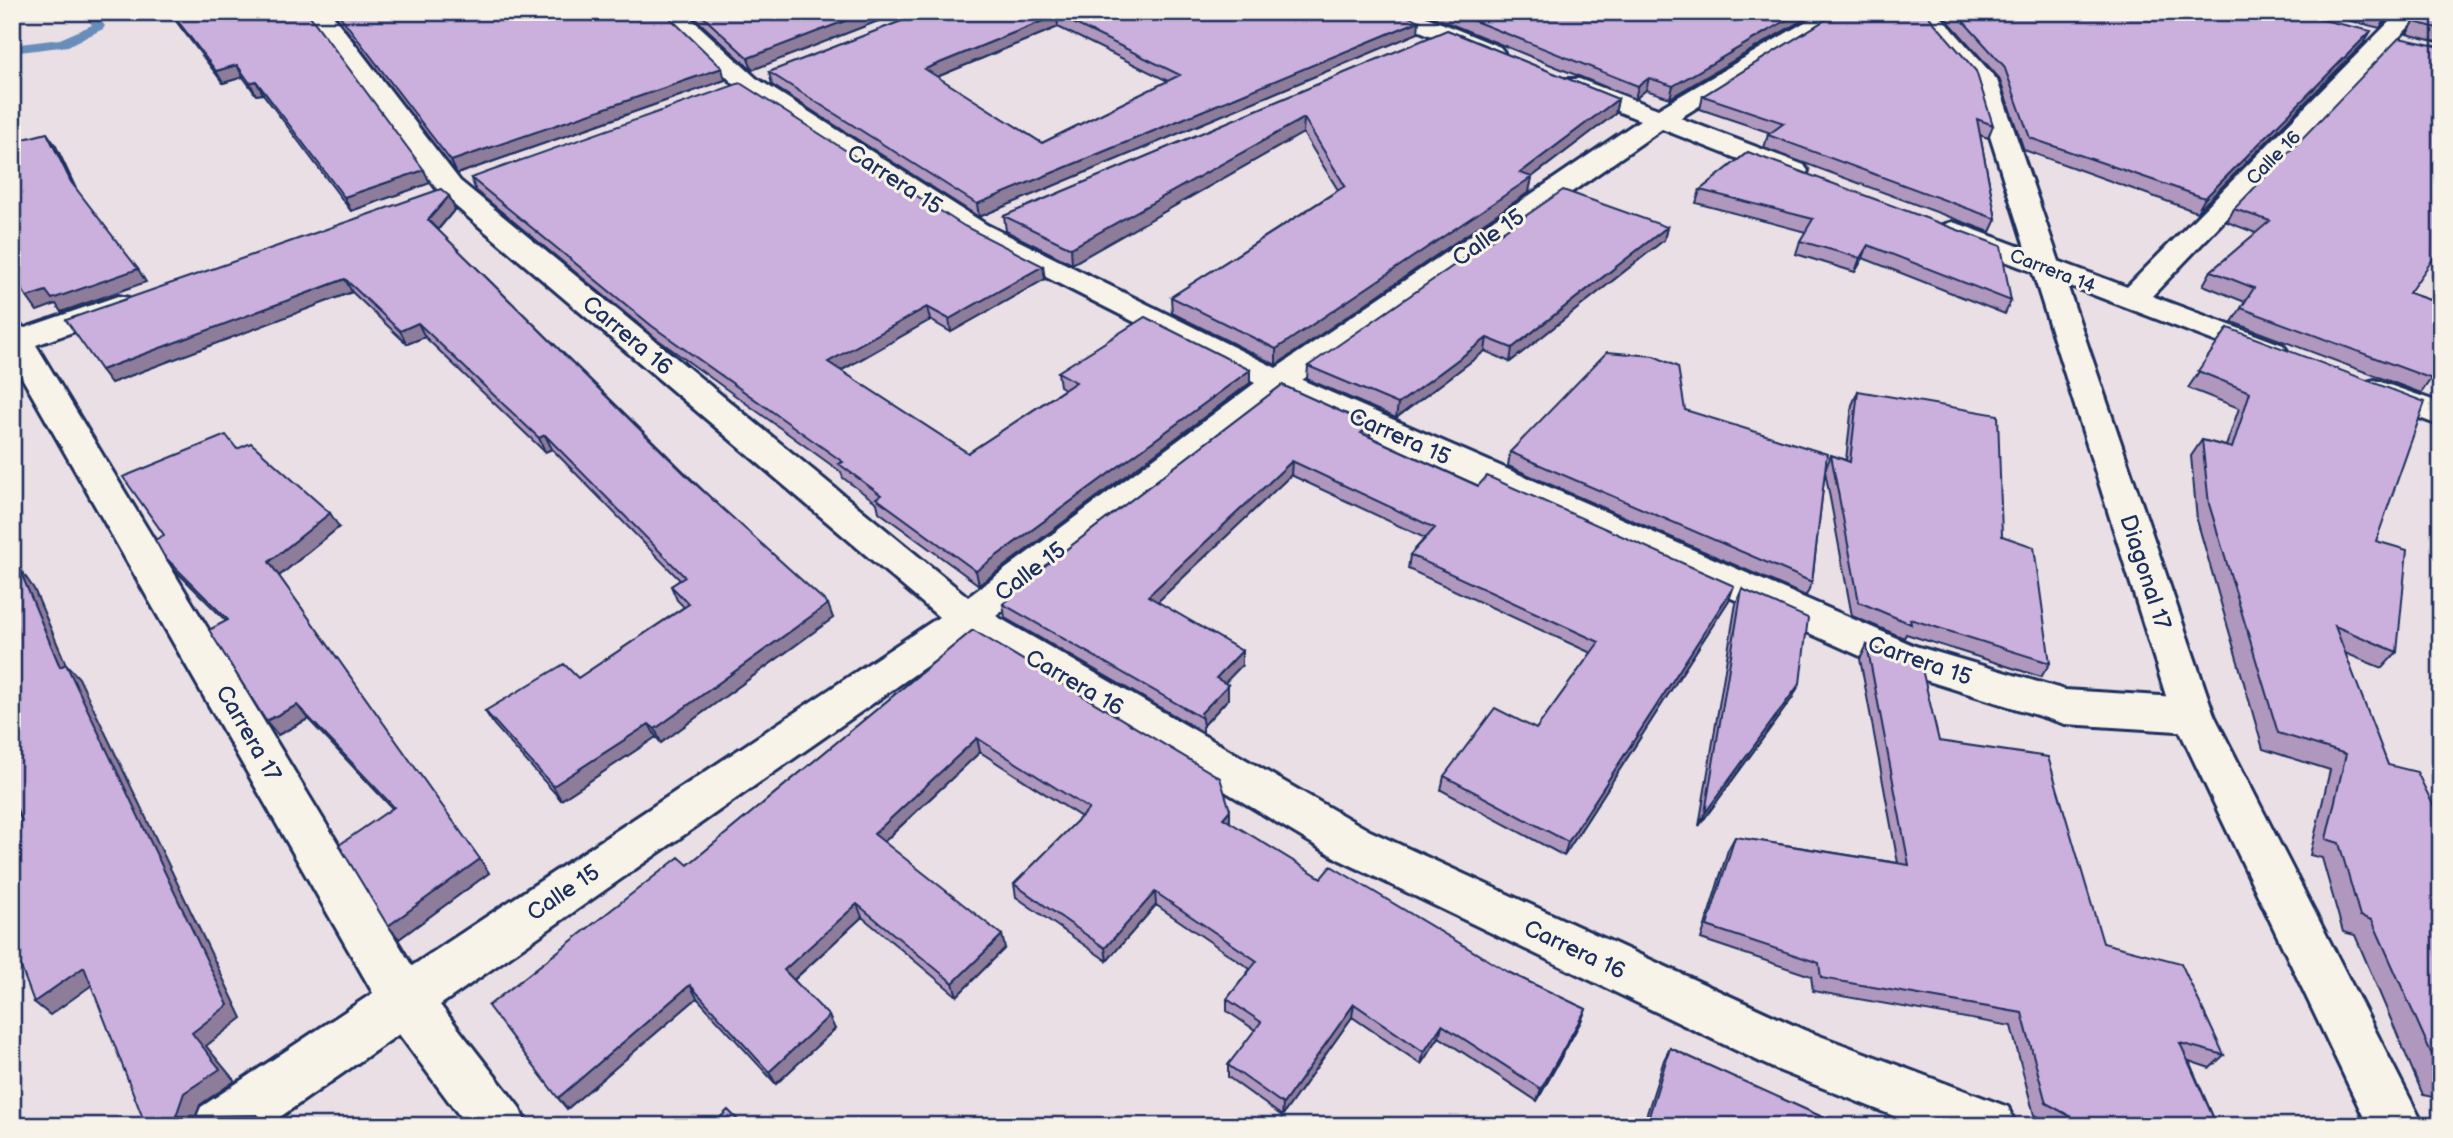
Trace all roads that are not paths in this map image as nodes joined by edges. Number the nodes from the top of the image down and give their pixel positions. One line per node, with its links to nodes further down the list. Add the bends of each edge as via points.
1 (318, 12): 23 (street, Carrera 16, via 450,187)
2 (670, 12): 21 (street, Carrera 15, via 747,83 989,226)
3 (1393, 12): 7 (street)
4 (1838, 12): 12 (street, Calle 15)
5 (1924, 12): 15 (street, Diagonal 17, via 1985,80)
6 (2412, 12): 9 (street, Calle 16)
7 (1446, 33): 11 (street); 12 (street)
8 (2362, 33): 9 (street)
9 (2388, 39): 10 (street); 17 (street, Calle 16)
10 (2414, 46)
11 (1408, 49)
12 (1658, 120): 13 (street); 21 (street, Calle 15)
13 (1825, 183)
14 (1928, 222): 15 (street, Carrera 14)
15 (2044, 266): 17 (street, Carrera 14); 24 (street, Diagonal 17)
16 (147, 294): 18 (street)
17 (2132, 300): 19 (street, Carrera 14)
18 (15, 338): 25 (street, Carrera 17)
19 (2299, 362)
20 (2351, 381): 22 (street)
21 (1278, 382): 23 (street, Calle 15); 24 (street, Carrera 15, via 1902,657 2065,707)
22 (2441, 415)
23 (967, 618): 25 (street, Calle 15); 29 (street, Carrera 16, via 1354,845 1791,1050)
24 (2193, 715): 26 (street, Diagonal 17)
25 (404, 999): 27 (street, Calle 15); 28 (street, Carrera 17)
26 (2389, 1112): 30 (street)
27 (219, 1126)
28 (500, 1126)
29 (1989, 1126)
30 (2425, 1126)

